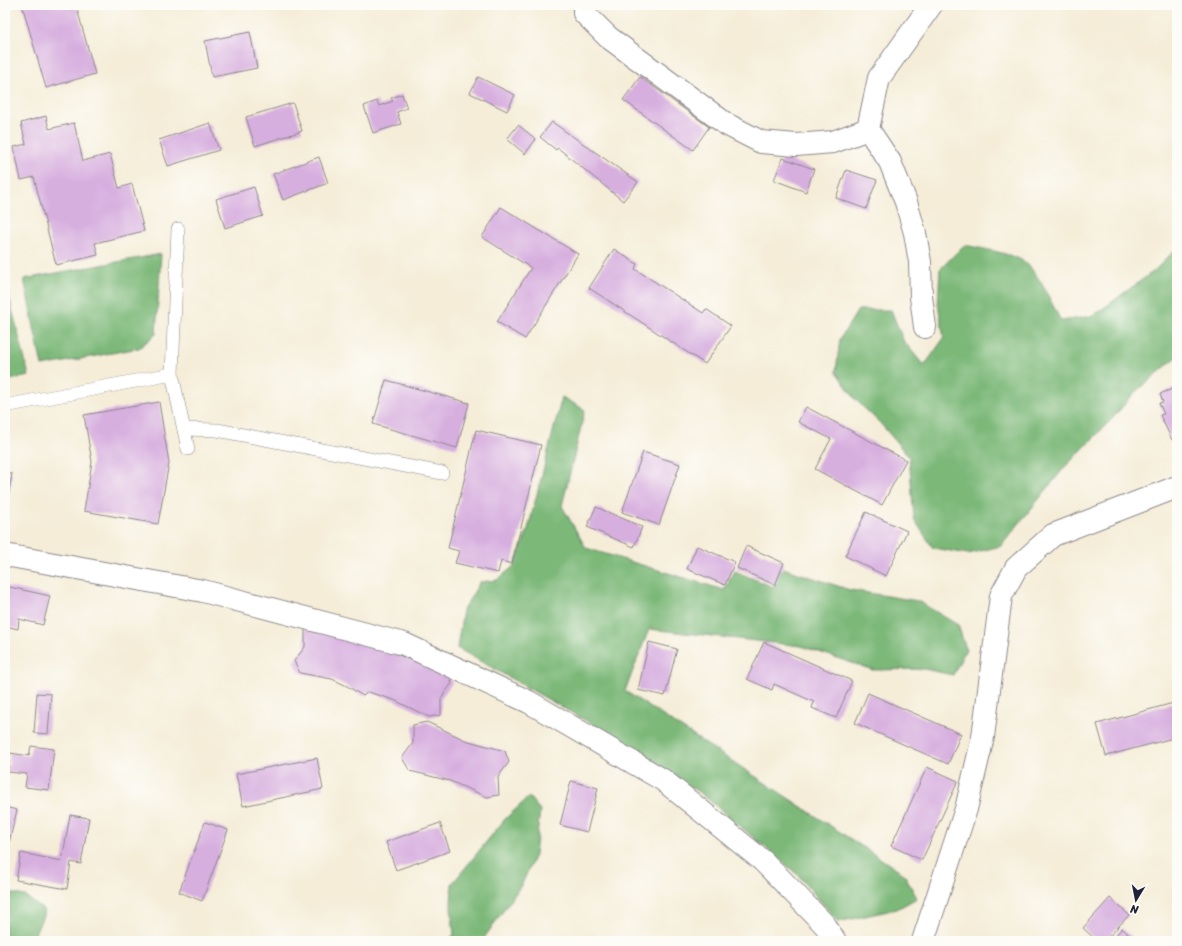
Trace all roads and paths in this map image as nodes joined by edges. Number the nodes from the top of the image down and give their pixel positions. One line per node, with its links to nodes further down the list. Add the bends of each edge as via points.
1 (584, 5): 3 (street, via 584,13 608,37 726,124 761,142 796,145 833,142)
2 (931, 5): 3 (street, via 879,78)
3 (868, 128): 5 (street, via 890,162 915,233)
4 (178, 229): 6 (lane)
5 (925, 327)
6 (172, 374): 7 (lane); 8 (lane)
7 (5, 406)
8 (184, 429): 9 (lane); 10 (lane, via 216,430)
9 (188, 449)
10 (442, 473)
11 (1177, 487): 14 (street, via 1053,535 1016,568 1001,596 983,737 966,809)
12 (5, 555): 13 (street, via 204,591 404,644 529,702 663,780 763,861 825,925)
13 (835, 941)
14 (923, 941)

